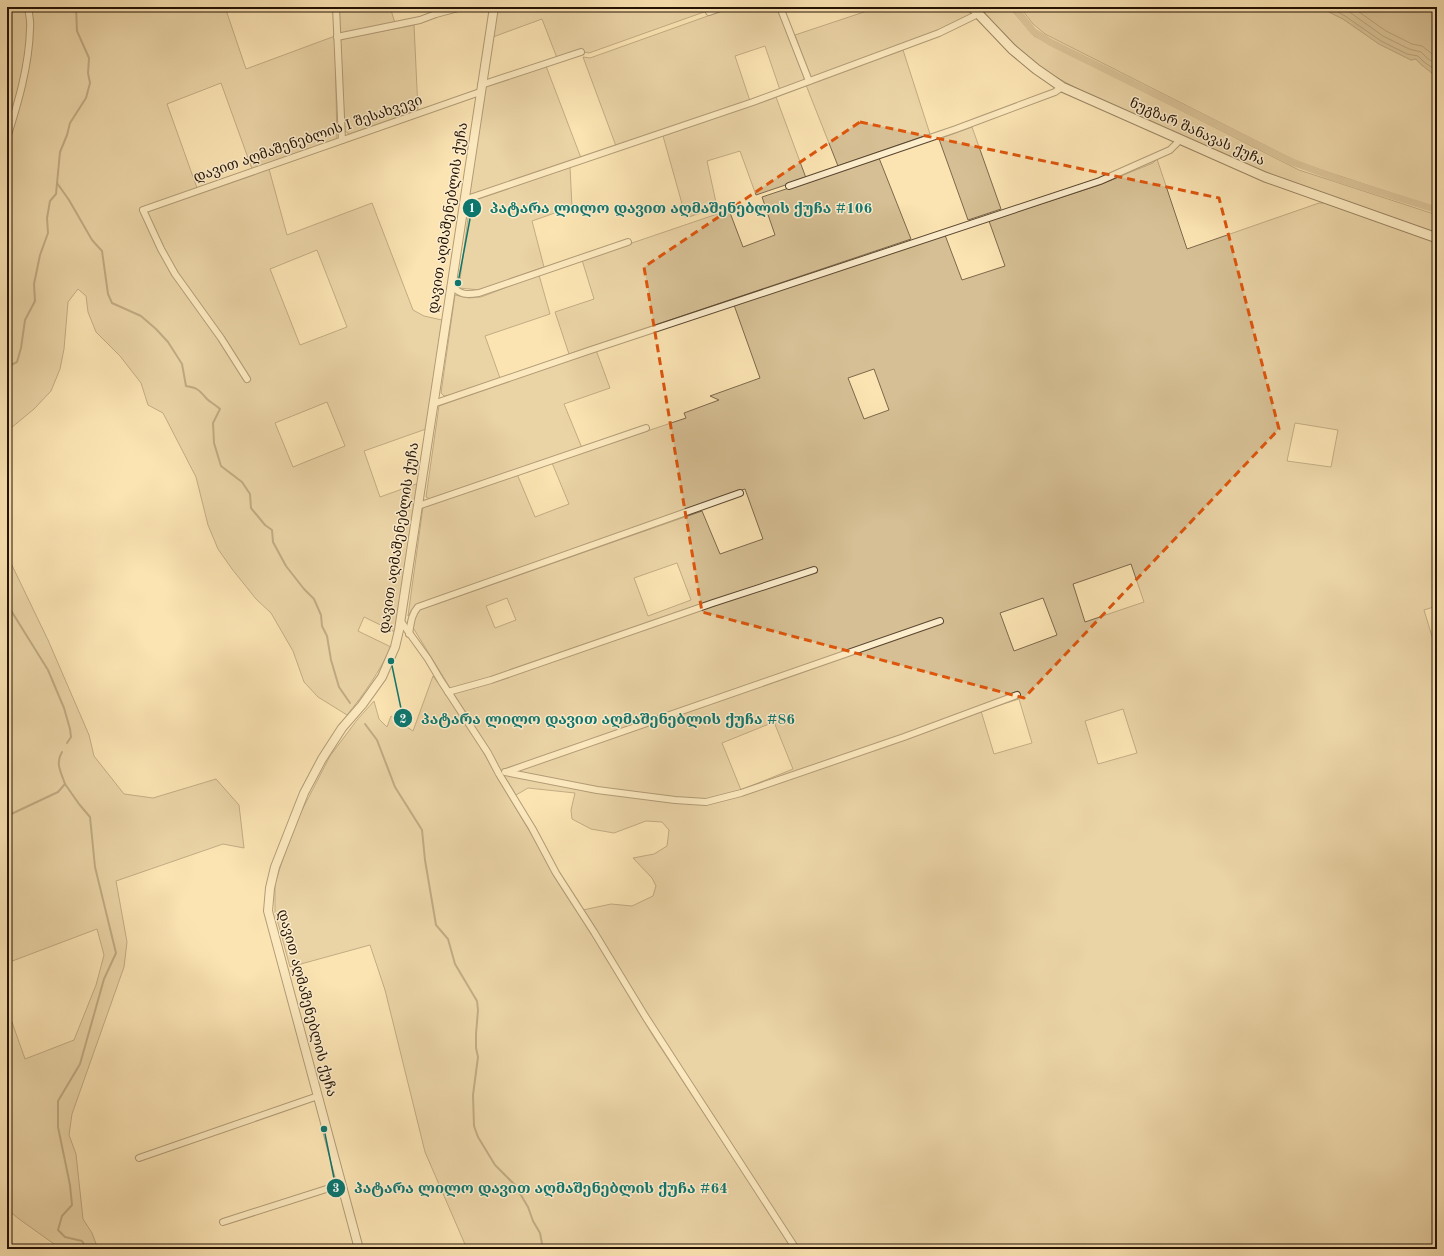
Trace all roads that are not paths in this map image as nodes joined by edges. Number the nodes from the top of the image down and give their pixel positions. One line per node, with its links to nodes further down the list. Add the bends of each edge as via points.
1 (28, 7): 15 (street, via 30,27 26,61)
2 (336, 7): 10 (street)
3 (462, 7): 10 (street, via 420,20)
4 (494, 7): 14 (street, დავით აღმაშენებლის ქუჩა)
5 (722, 7): 8 (street)
6 (780, 7): 12 (street)
7 (972, 7): 9 (main road, ნუგზარ შანავას ქუჩა)
8 (709, 12)
9 (978, 14): 12 (street, via 940,34); 13 (main road, ნუგზარ შანავას ქუჩა, via 1012,49)
10 (337, 37): 16 (street)
11 (581, 52): 14 (street, დავით აღმაშენებლის I შესახვევი)
12 (809, 81): 19 (street)
13 (1062, 87): 17 (main road, ნუგზარ შანავას ქუჩა); 18 (street, via 1055,92 962,126)
14 (480, 88): 16 (street, დავით აღმაშენებლის I შესახვევი); 19 (street, დავით აღმაშენებლის ქუჩა)
15 (7, 138)
16 (342, 140): 23 (street, დავით აღმაშენებლის I შესახვევი, via 143,210 175,274)
17 (1180, 140): 20 (main road, ნუგზარ შანავას ქუჩა, via 1264,177); 24 (street, via 1170,150 1100,181)
18 (789, 186)
19 (464, 200): 22 (street, დავით აღმაშენებლის ქუჩა)
20 (1437, 238)
21 (628, 242): 22 (street, via 479,293 460,293)
22 (451, 286): 24 (street, დავით აღმაშენებლის ქუჩა)
23 (247, 379)
24 (433, 404): 27 (street, დავით აღმაშენებლის ქუჩა)
25 (646, 428): 27 (street)
26 (740, 493): 31 (street, via 418,607 413,612)
27 (418, 506): 29 (street, დავით აღმაშენებლის ქუჩა)
28 (814, 570): 32 (street, via 491,680)
29 (400, 620): 31 (street); 35 (street, დავით აღმაშენებლის ქუჩა, via 395,647 382,677 338,734 304,793 270,888 268,911)
30 (940, 621): 34 (street)
31 (409, 634): 32 (street, via 428,658)
32 (448, 692): 34 (street)
33 (1017, 695): 34 (street, via 741,793 706,802 597,790)
34 (502, 773): 40 (street, via 556,873)
35 (318, 1096): 36 (street); 37 (street, დავით აღმაშენებლის ქუჩა)
36 (139, 1158)
37 (342, 1184): 38 (street); 39 (street, დავით აღმაშენებლის ქუჩა)
38 (223, 1222)
39 (359, 1249)
40 (796, 1249)

